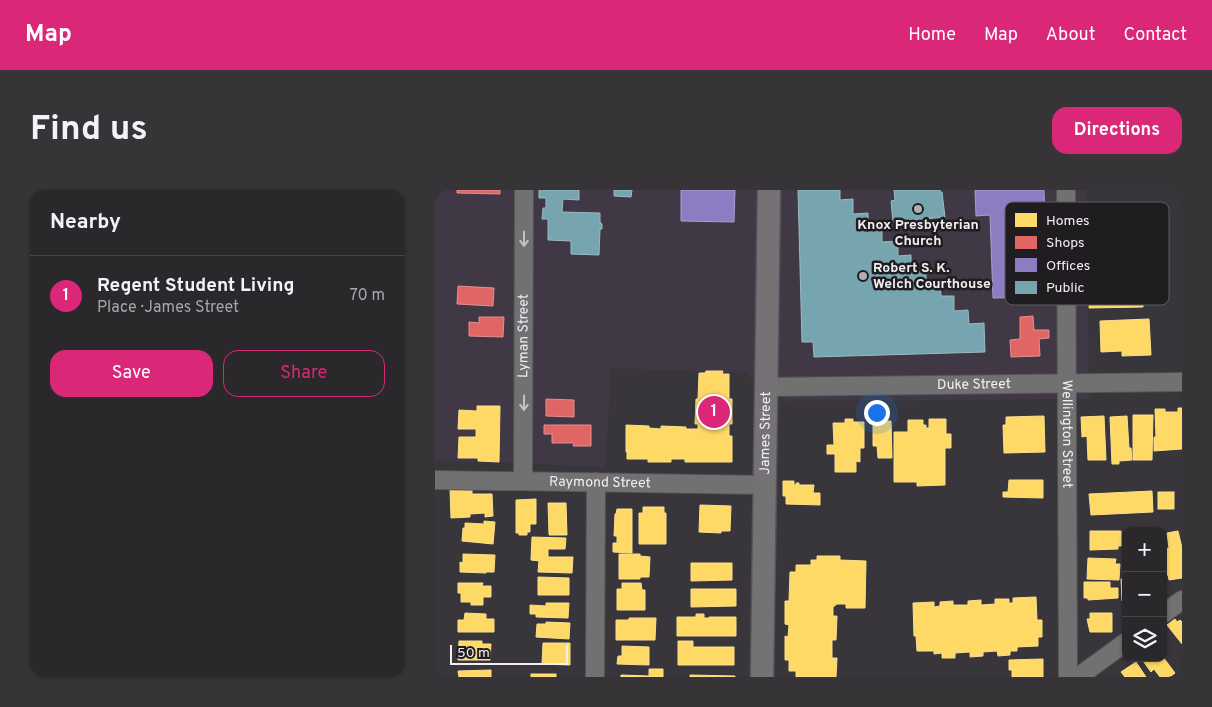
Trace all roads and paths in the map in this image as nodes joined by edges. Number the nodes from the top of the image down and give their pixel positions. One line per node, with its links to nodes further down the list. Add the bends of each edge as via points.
1 (524, 190): 8 (street, Lyman Street, one-way to 8)
2 (769, 190): 6 (main road, James Street)
3 (1066, 305): 5 (street, Wellington Street)
4 (1182, 382): 5 (street, Duke Street)
5 (1066, 384): 6 (street, Duke Street); 16 (street, Wellington Street)
6 (766, 388): 10 (main road, James Street)
7 (435, 480): 8 (street, Raymond Street)
8 (523, 481): 9 (street, Raymond Street)
9 (595, 482): 10 (street, Raymond Street); 14 (street)
10 (765, 485): 15 (main road, James Street)
11 (1182, 600): 12 (street)
12 (1167, 611)
13 (1122, 645): 17 (street)
14 (595, 677)
15 (762, 677)
16 (1068, 677)
17 (1078, 677)

